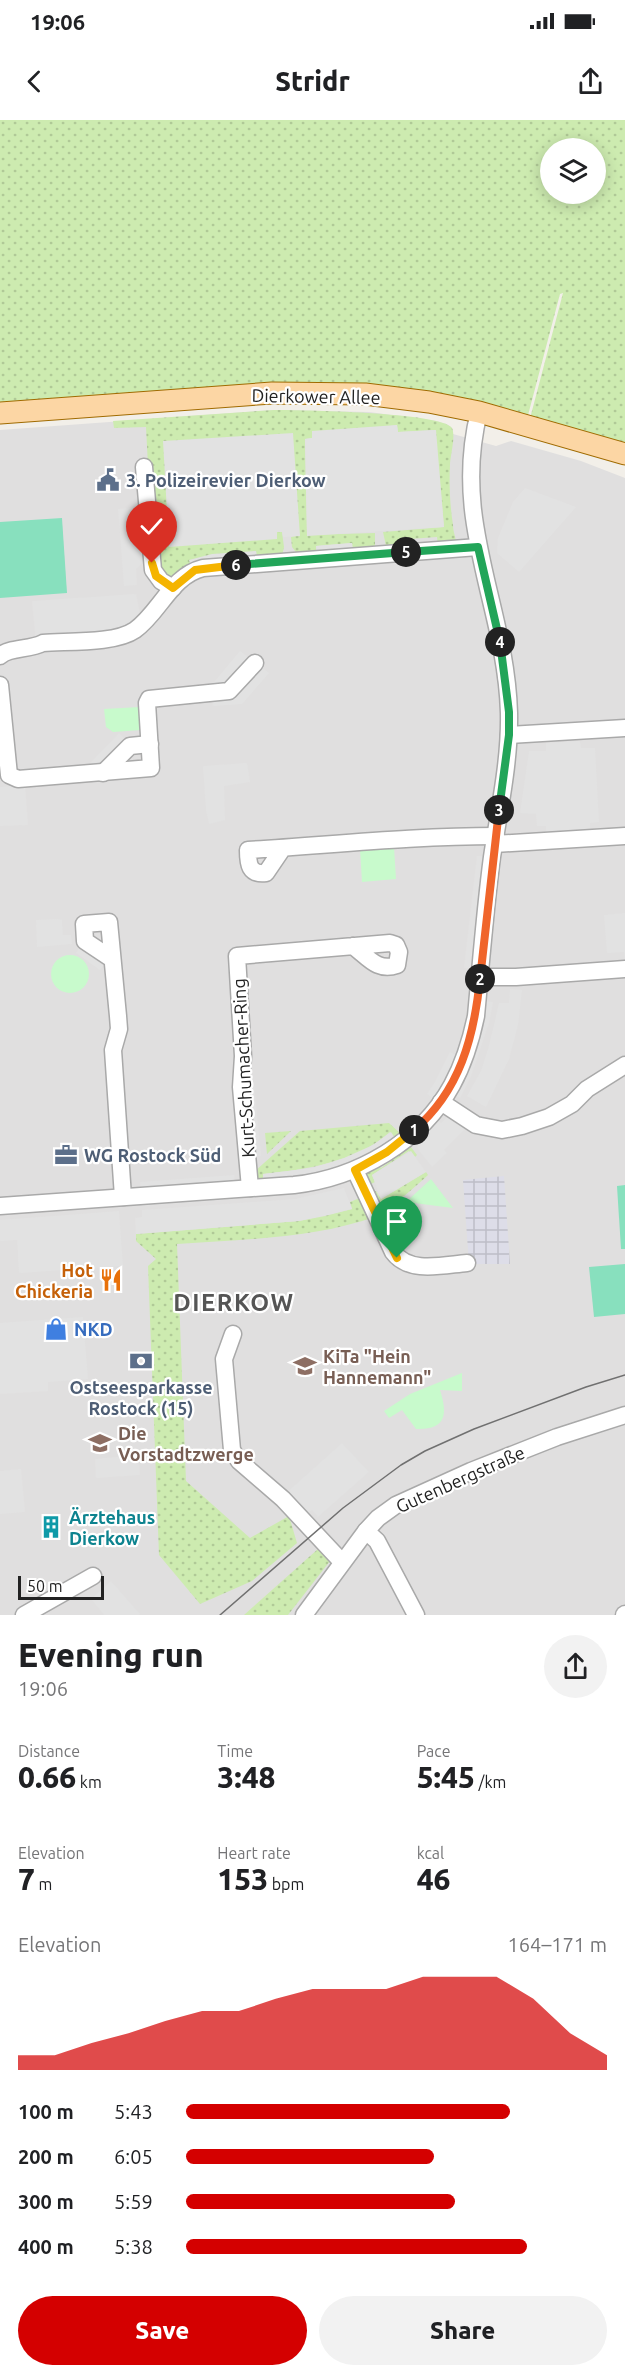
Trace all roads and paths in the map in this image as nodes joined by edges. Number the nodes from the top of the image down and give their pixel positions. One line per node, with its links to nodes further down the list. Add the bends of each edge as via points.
1 (479, 412): 2 (main road, Dierkower Allee, via 365,394 300,392); 3 (main road, Dierkower Allee); 5 (street, via 471,450 470,484)
2 (0, 413)
3 (625, 454)
4 (144, 467): 6 (street, via 153,570)
5 (478, 547): 6 (street, via 203,568 187,574); 11 (street, via 504,665)
6 (173, 588): 7 (street, via 141,625 126,634 43,643 7,650)
7 (0, 656)
8 (255, 663): 12 (street, via 228,691 149,699)
9 (0, 685): 13 (street, via 9,775 18,779)
10 (625, 728): 11 (street)
11 (509, 735): 15 (street)
12 (150, 744): 13 (street, via 130,746); 13 (street, via 151,768)
13 (103, 773)
14 (625, 836): 15 (street)
15 (495, 840): 16 (street, via 456,836); 20 (street)
16 (283, 848)
17 (353, 946): 24 (street, Kurt-Schumacher-Ring, via 237,956 241,1087)
18 (112, 959): 25 (street, via 119,1029 113,1050)
19 (625, 969): 20 (street)
20 (480, 977): 22 (street, via 471,1041)
21 (625, 1065): 22 (street, via 587,1089 572,1104 522,1126 502,1130 476,1125)
22 (441, 1102): 23 (street, via 399,1143)
23 (355, 1170): 24 (street, via 315,1182); 27 (street, via 393,1252 403,1262 413,1266)
24 (250, 1188): 25 (street)
25 (123, 1197): 26 (street)
26 (0, 1206)
27 (467, 1263)
28 (233, 1334): 31 (street, via 224,1359 232,1450)
29 (625, 1415): 30 (street, Gutenbergstraße, via 471,1471 396,1505)
30 (366, 1531): 31 (street, Gutenbergstraße); 35 (street, via 377,1541)
31 (342, 1562): 34 (street, Gutenbergstraße)
32 (93, 1576): 33 (street)
33 (24, 1615)
34 (304, 1615)
35 (416, 1615)

